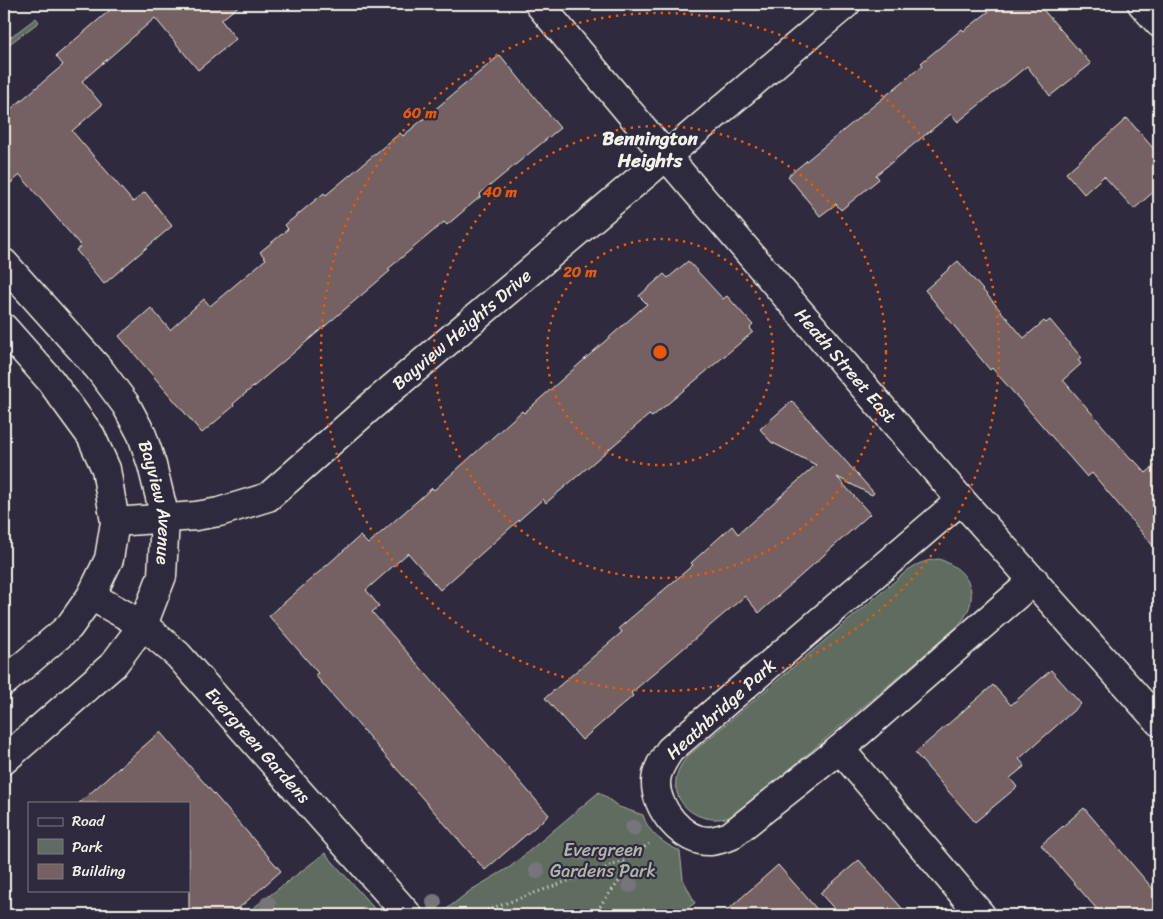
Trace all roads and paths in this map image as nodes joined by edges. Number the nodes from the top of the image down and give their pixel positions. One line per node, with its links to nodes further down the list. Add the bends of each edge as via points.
1 (538, 4): 5 (street, Heath Street East)
2 (846, 4): 5 (street, Bayview Heights Drive)
3 (1142, 4): 4 (street)
4 (1159, 23)
5 (666, 156): 8 (street, Heath Street East); 9 (street, Bayview Heights Drive, via 268,497 219,512)
6 (4, 263): 9 (street, Bayview Avenue, via 99,368 126,404 152,465)
7 (4, 328): 10 (street, via 50,380 91,436 106,469)
8 (961, 500): 11 (street, Heath Street East); 18 (street, Heathbridge Park, via 670,750 661,763 656,780 658,797)
9 (164, 518): 10 (street, Bayview Heights Drive); 13 (street, Bayview Avenue, via 162,576)
10 (115, 522): 12 (street, via 109,560)
11 (1034, 580): 15 (street, Heath Street East); 16 (street, Heathbridge Park)
12 (91, 596): 13 (street, Evergreen Gardens); 14 (street, via 70,627)
13 (143, 624): 17 (street, Bayview Avenue, via 113,665); 20 (street, Evergreen Gardens, via 178,655)
14 (4, 682)
15 (1159, 722)
16 (840, 749): 18 (street, Heathbridge Park, via 730,836 711,841 698,840); 23 (street)
17 (4, 760)
18 (674, 823): 19 (path)
19 (624, 861): 21 (path); 22 (path, via 622,878)
20 (408, 915)
21 (473, 915)
22 (595, 915)
23 (981, 915)

